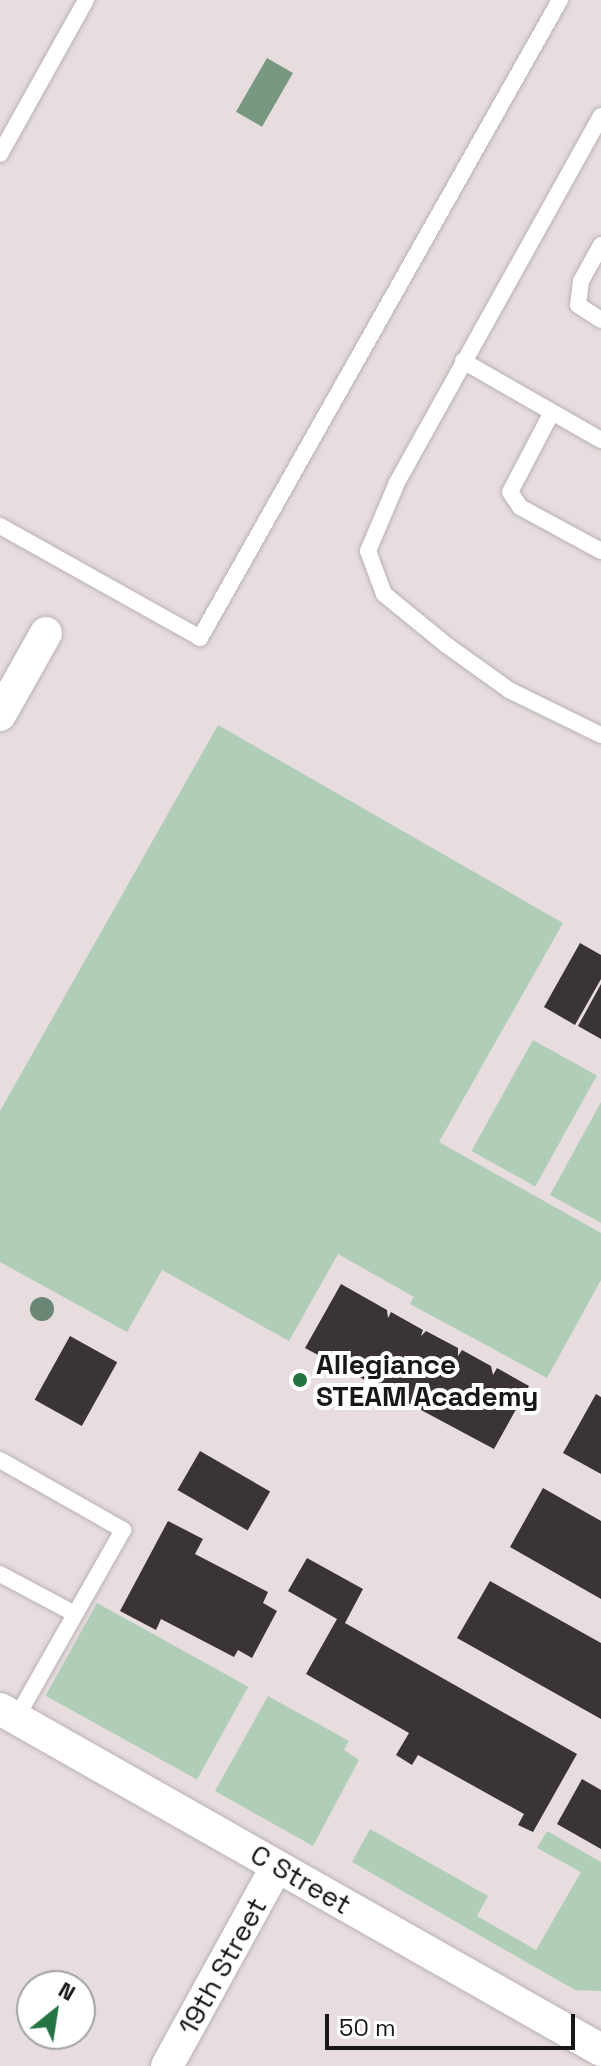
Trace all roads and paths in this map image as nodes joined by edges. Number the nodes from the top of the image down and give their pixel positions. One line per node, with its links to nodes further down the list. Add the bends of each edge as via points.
1 (86, 0): 4 (lane)
2 (560, 0): 10 (lane, via 200,638)
3 (601, 116): 7 (lane)
4 (0, 154)
5 (601, 245): 6 (lane, via 581,281 578,305)
6 (601, 320)
7 (463, 361): 8 (lane); 14 (lane, via 372,536 368,551 373,579 445,644 509,690)
8 (552, 412): 9 (lane); 11 (lane, via 510,492 520,507)
9 (601, 440)
10 (0, 526)
11 (601, 551)
12 (46, 633): 13 (street)
13 (0, 715)
14 (601, 735)
15 (0, 1460): 17 (lane, via 123,1530)
16 (0, 1574): 17 (lane)
17 (75, 1614): 18 (lane)
18 (8, 1713): 19 (street, C Street)
19 (277, 1866): 20 (street, C Street); 21 (street, 19th Street)
20 (601, 2050)
21 (167, 2066)

